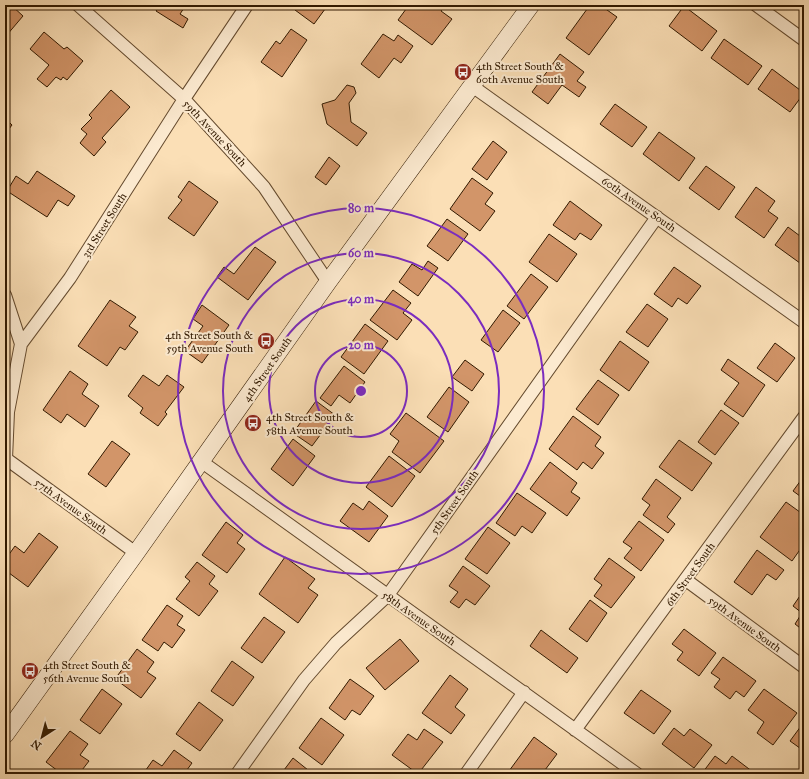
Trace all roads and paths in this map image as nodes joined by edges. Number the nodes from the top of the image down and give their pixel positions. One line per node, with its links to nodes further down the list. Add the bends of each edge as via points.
1 (78, 5): 7 (street, 59th Avenue South)
2 (247, 5): 7 (street, 3rd Street South)
3 (530, 5): 6 (street, 4th Street South)
4 (756, 5): 5 (street)
5 (804, 40)
6 (472, 86): 8 (street, 60th Avenue South); 9 (street, 4th Street South)
7 (184, 99): 9 (street, 59th Avenue South, via 264,186); 12 (street, 3rd Street South, via 70,278)
8 (657, 217): 11 (street, 60th Avenue South); 18 (street, 5th Street South)
9 (328, 282): 15 (street, 4th Street South)
10 (5, 294): 12 (street)
11 (804, 322)
12 (21, 344): 14 (street, 3rd Street South, via 8,412)
13 (804, 417): 17 (street, 6th Street South)
14 (6, 458): 16 (street, 57th Avenue South)
15 (202, 462): 16 (street, 4th Street South); 18 (street, 58th Avenue South)
16 (136, 553): 22 (street, 4th Street South)
17 (686, 580): 19 (street, 59th Avenue South); 21 (street, 6th Street South)
18 (388, 595): 20 (street, 58th Avenue South); 23 (street, 5th Street South, via 336,643 304,680)
19 (804, 667)
20 (524, 692): 21 (street, 58th Avenue South); 24 (street)
21 (575, 730): 25 (street, 58th Avenue South)
22 (5, 735)
23 (237, 774)
24 (466, 774)
25 (637, 774)

